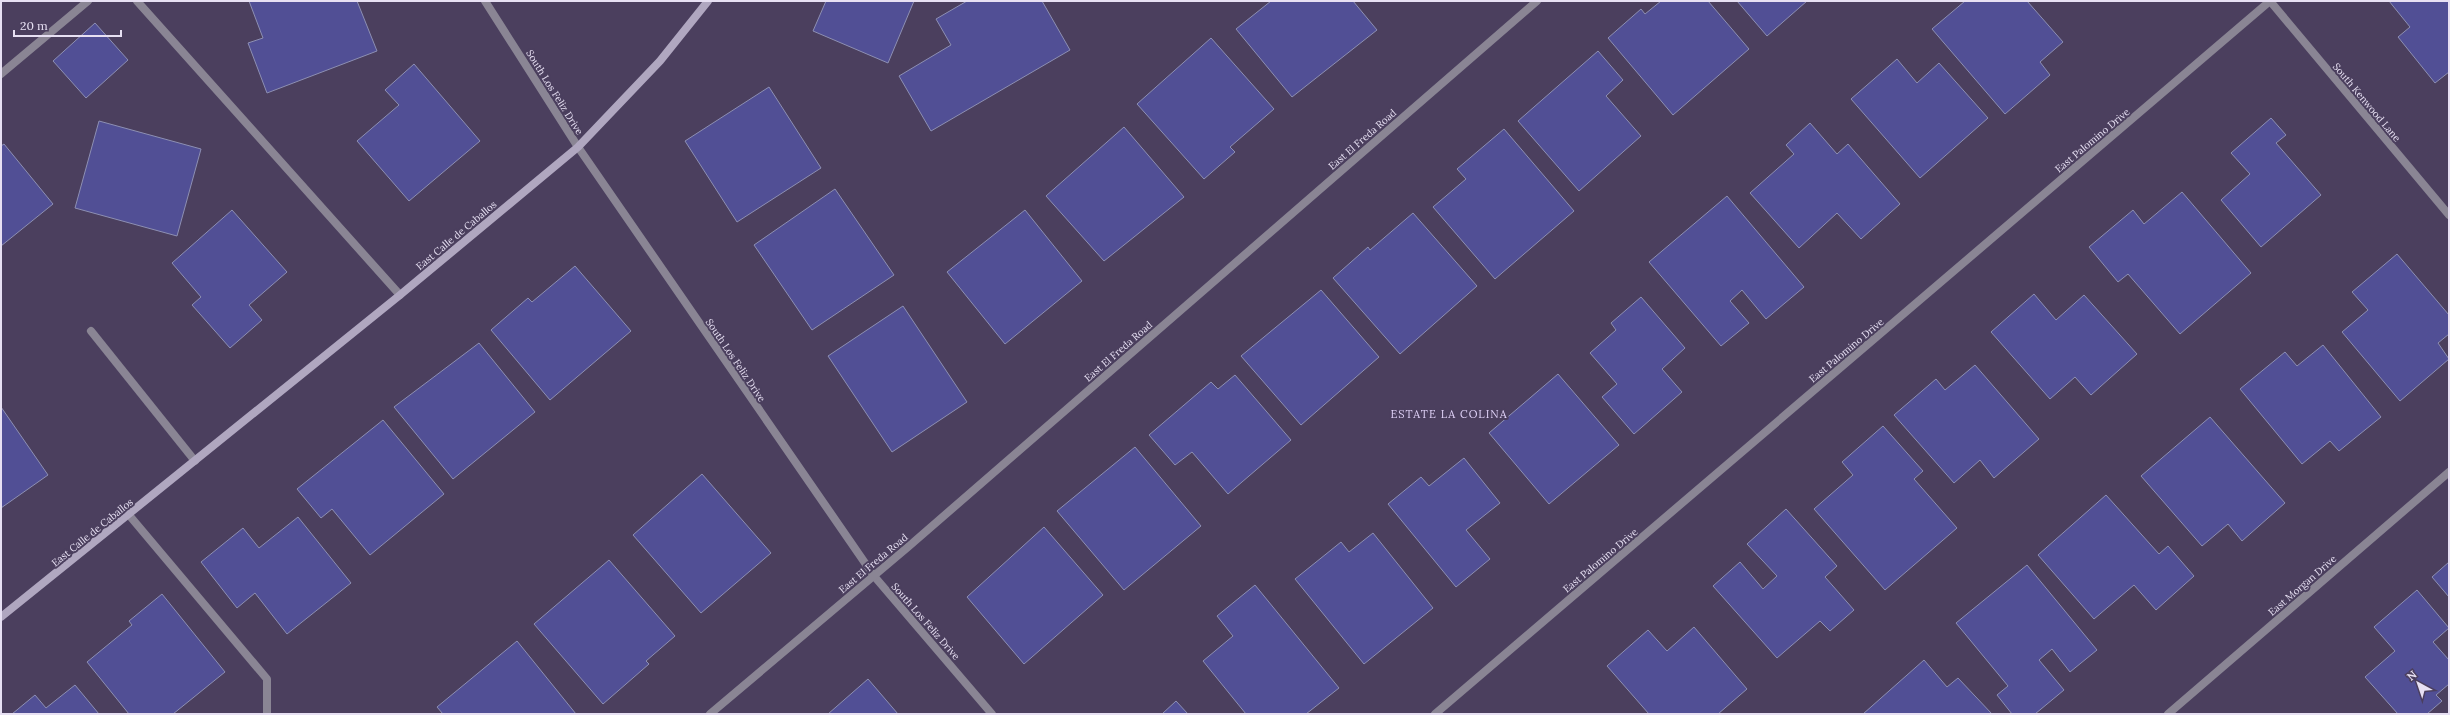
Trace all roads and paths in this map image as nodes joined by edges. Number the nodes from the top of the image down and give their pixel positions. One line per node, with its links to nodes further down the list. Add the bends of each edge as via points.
1 (88, 1): 7 (street)
2 (137, 1): 10 (street)
3 (485, 1): 8 (street, South Los Feliz Drive)
4 (708, 1): 8 (street, East Calle de Caballos, via 660,61)
5 (1537, 1): 15 (street, East El Freda Road)
6 (2270, 1): 9 (street, South Kenwood Lane); 20 (street, East Palomino Drive)
7 (1, 74)
8 (578, 147): 10 (street, East Calle de Caballos); 15 (street, South Los Feliz Drive)
9 (2449, 215)
10 (400, 295): 12 (street, East Calle de Caballos)
11 (91, 331): 12 (street)
12 (195, 461): 14 (street, East Calle de Caballos)
13 (2449, 472): 21 (street, East Morgan Drive)
14 (129, 515): 16 (street, East Calle de Caballos); 17 (street, via 267,679)
15 (874, 576): 18 (street, East El Freda Road); 19 (street, South Los Feliz Drive)
16 (1, 617)
17 (267, 714)
18 (710, 714)
19 (992, 714)
20 (1435, 714)
21 (2168, 714)

